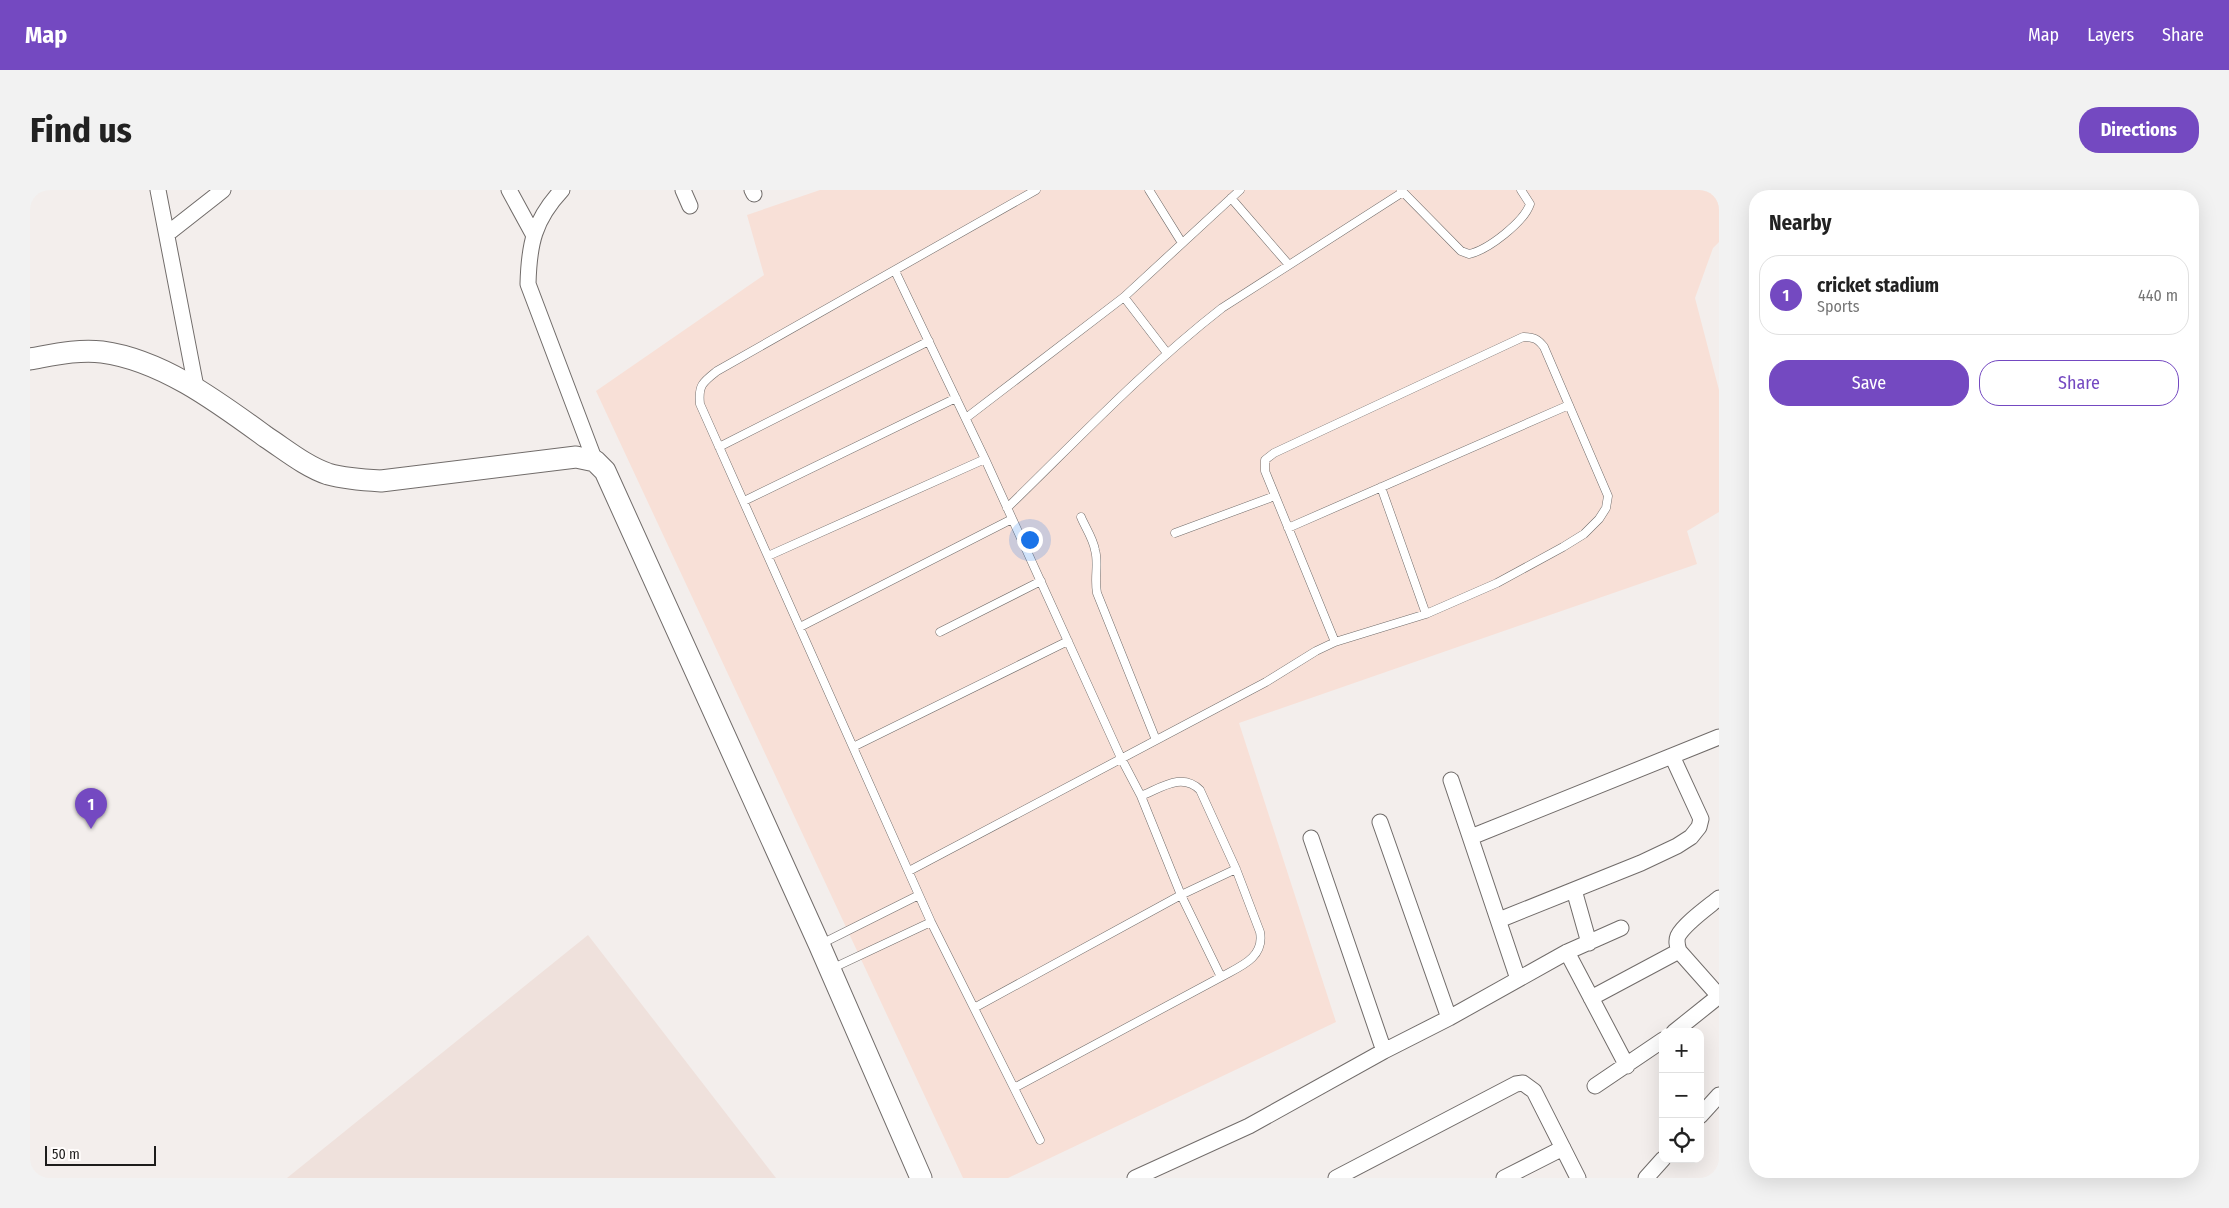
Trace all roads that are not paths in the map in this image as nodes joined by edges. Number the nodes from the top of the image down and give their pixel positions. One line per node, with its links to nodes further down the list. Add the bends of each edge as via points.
1 (158, 190): 13 (street)
2 (223, 190): 13 (street)
3 (509, 190): 14 (street)
4 (562, 190): 14 (street, via 542,214)
5 (683, 190): 12 (street)
6 (1036, 190): 17 (lane)
7 (1149, 190): 15 (lane)
8 (1240, 190): 11 (lane)
9 (1521, 190): 10 (lane, via 1530,204 1527,213 1488,247 1469,254 1462,251)
10 (1402, 191): 16 (lane)
11 (1231, 198): 15 (lane); 16 (lane)
12 (690, 206)
13 (167, 234): 22 (street)
14 (533, 234): 28 (street, via 528,284)
15 (1182, 243): 18 (lane)
16 (1289, 264): 20 (lane, via 1222,308)
17 (895, 271): 19 (lane); 26 (lane, via 705,380 699,390 700,404)
18 (1124, 297): 20 (lane); 25 (lane)
19 (929, 341): 23 (lane); 26 (lane)
20 (1167, 353): 32 (lane)
21 (30, 359): 22 (street, via 101,351 131,358)
22 (196, 387): 28 (street, via 305,463 350,480 381,481 576,457)
23 (956, 398): 25 (lane); 31 (lane)
24 (1569, 405): 29 (lane); 30 (lane, via 1544,347 1533,337 1523,337 1274,453 1265,460 1265,471); 39 (lane, via 1608,496 1606,508 1599,519 1584,534 1563,547)
25 (966, 418): 27 (lane)
26 (719, 446): 31 (lane)
27 (985, 459): 32 (lane); 37 (lane)
28 (595, 461): 64 (street, via 605,470)
29 (1381, 487): 35 (lane); 39 (lane)
30 (1275, 496): 35 (lane); 36 (lane)
31 (744, 501): 37 (lane)
32 (1007, 508): 34 (lane)
33 (1081, 517): 45 (lane, via 1096,550 1094,579 1097,593)
34 (1012, 520): 38 (lane); 40 (lane)
35 (1288, 528): 43 (lane)
36 (1175, 533)
37 (768, 556): 40 (lane)
38 (1041, 582): 41 (lane); 42 (lane)
39 (1426, 614): 43 (lane)
40 (800, 627): 46 (lane)
41 (940, 632)
42 (1068, 641): 46 (lane); 48 (lane)
43 (1335, 642): 45 (lane)
44 (1719, 737): 47 (street)
45 (1156, 740): 48 (lane)
46 (853, 746): 55 (lane)
47 (1672, 756): 52 (street); 56 (street, via 1697,808 1700,827 1692,837 1677,846)
48 (1121, 758): 50 (lane); 55 (lane)
49 (1451, 780): 52 (street)
50 (1141, 796): 54 (lane, via 1185,780 1193,783 1200,790); 58 (lane)
51 (1380, 822): 73 (street)
52 (1471, 837): 60 (street)
53 (1311, 838): 76 (street)
54 (1236, 869): 58 (lane); 68 (lane, via 1262,942 1250,960)
55 (909, 871): 57 (lane)
56 (1574, 890): 60 (street); 63 (street)
57 (919, 895): 61 (lane); 64 (lane)
58 (1181, 895): 68 (lane); 72 (lane)
59 (1719, 898): 65 (street, via 1678,935)
60 (1499, 920): 69 (street)
61 (931, 922): 67 (lane); 72 (lane)
62 (1621, 928): 63 (street)
63 (1589, 943): 66 (street)
64 (819, 944): 67 (street)
65 (1679, 951): 70 (street); 71 (street)
66 (1567, 952): 69 (street); 71 (street)
67 (830, 969): 85 (street)
68 (1220, 977): 79 (lane)
69 (1518, 979): 73 (street)
70 (1719, 996): 74 (street)
71 (1591, 998): 77 (street)
72 (974, 1008): 79 (lane)
73 (1449, 1018): 76 (street)
74 (1679, 1028)
75 (1659, 1043): 77 (street)
76 (1384, 1050): 86 (street, via 1249,1126)
77 (1627, 1066): 78 (street)
78 (1595, 1086)
79 (1014, 1088): 82 (lane)
80 (1719, 1095): 81 (street)
81 (1704, 1112)
82 (1040, 1140)
83 (1563, 1148): 87 (street, via 1534,1091 1523,1083); 88 (street); 89 (street)
84 (1659, 1163): 90 (street)
85 (921, 1178)
86 (1135, 1178)
87 (1336, 1178)
88 (1504, 1178)
89 (1578, 1178)
90 (1646, 1178)

